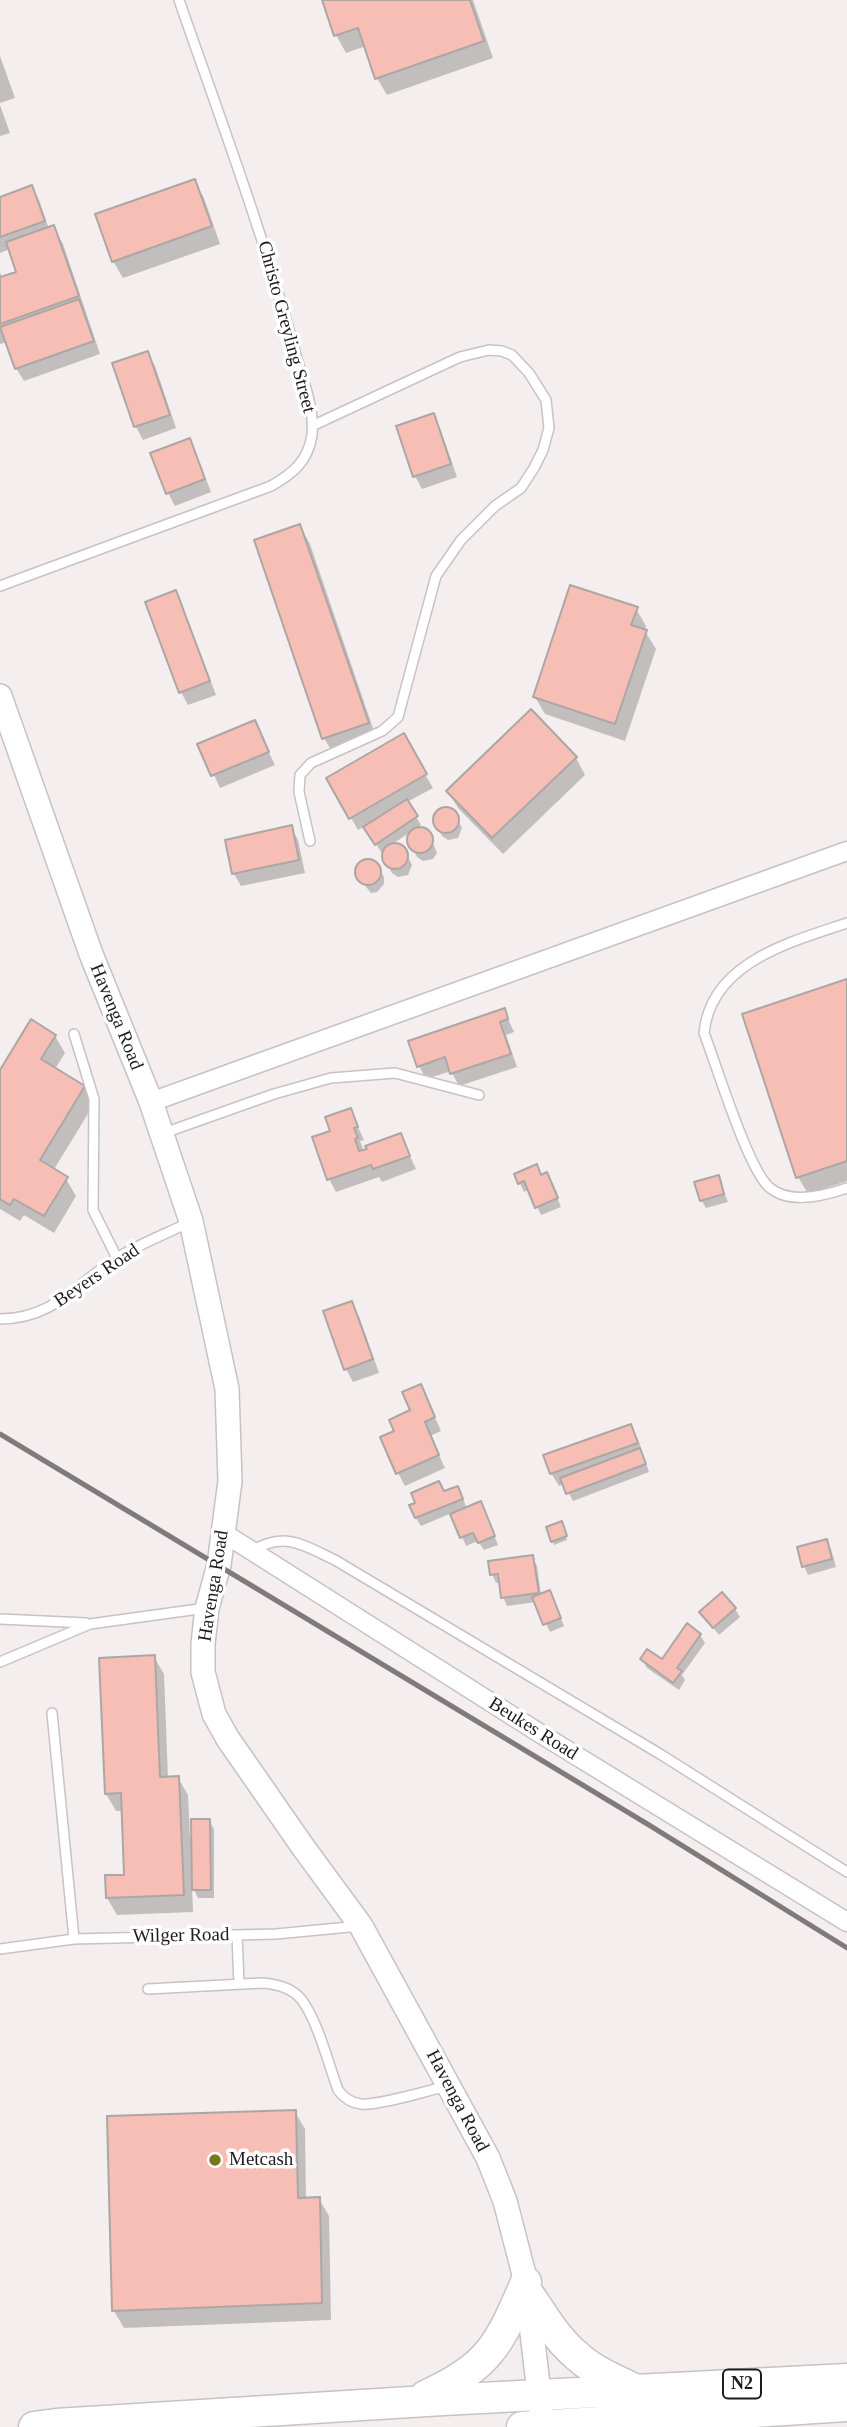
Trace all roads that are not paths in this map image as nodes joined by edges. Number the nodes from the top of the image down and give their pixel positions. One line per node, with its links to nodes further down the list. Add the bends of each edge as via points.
1 (179, 0): 2 (lane, Christo Greyling Street, via 273,272)
2 (312, 426): 3 (lane, Christo Greyling Street, via 308,452 300,466 271,486); 5 (lane, via 460,357 489,350 512,355 529,373 546,400 549,428 543,450 521,488 461,540 436,576 398,717 382,731 312,763 300,775 299,792)
3 (0, 586)
4 (0, 696): 10 (street, Havenga Road, via 91,954)
5 (310, 841)
6 (847, 851): 10 (street)
7 (847, 923): 12 (lane, via 776,947 734,975 712,1001 704,1033 752,1162 769,1188 812,1197)
8 (74, 1034): 14 (lane, via 94,1099 93,1210)
9 (479, 1095): 11 (lane, via 395,1073 331,1078)
10 (151, 1102): 11 (street, Havenga Road)
11 (162, 1134): 13 (street, Havenga Road)
12 (847, 1188)
13 (191, 1221): 14 (lane, Beyers Road); 16 (street, Havenga Road, via 227,1389 230,1480)
14 (117, 1258): 15 (lane, Beyers Road, via 52,1307)
15 (0, 1319)
16 (222, 1532): 17 (street, Beukes Road); 18 (street, Havenga Road)
17 (250, 1552): 23 (lane, via 273,1541 289,1540 335,1560); 24 (street, Beukes Road)
18 (207, 1608): 20 (lane); 25 (street, Havenga Road, via 203,1672 214,1714)
19 (0, 1619): 20 (lane)
20 (90, 1623): 21 (lane)
21 (0, 1662)
22 (52, 1713): 27 (lane)
23 (847, 1872)
24 (847, 1922)
25 (362, 1926): 26 (lane, Wilger Road); 31 (street, Havenga Road)
26 (237, 1935): 27 (lane, Wilger Road); 29 (lane)
27 (75, 1939): 28 (lane, Wilger Road)
28 (0, 1949)
29 (239, 1984): 30 (lane); 31 (lane, via 274,1984 300,1998 338,2090 347,2099 368,2104)
30 (148, 1989)
31 (449, 2086): 32 (street, Havenga Road, via 488,2158 505,2201)
32 (527, 2288): 34 (highway, via 576,2356); 35 (street, Havenga Road); 36 (highway, via 483,2361 455,2382)
33 (847, 2379): 34 (highway, N2)
34 (636, 2390): 35 (highway, N2)
35 (541, 2395): 36 (highway, N2); 41 (street, Havenga Road)
36 (412, 2402): 39 (highway, N2)
37 (847, 2406): 38 (highway, N2)
38 (632, 2423): 41 (highway, N2)
39 (34, 2427)
40 (522, 2427): 41 (highway, N2)
41 (542, 2427)

